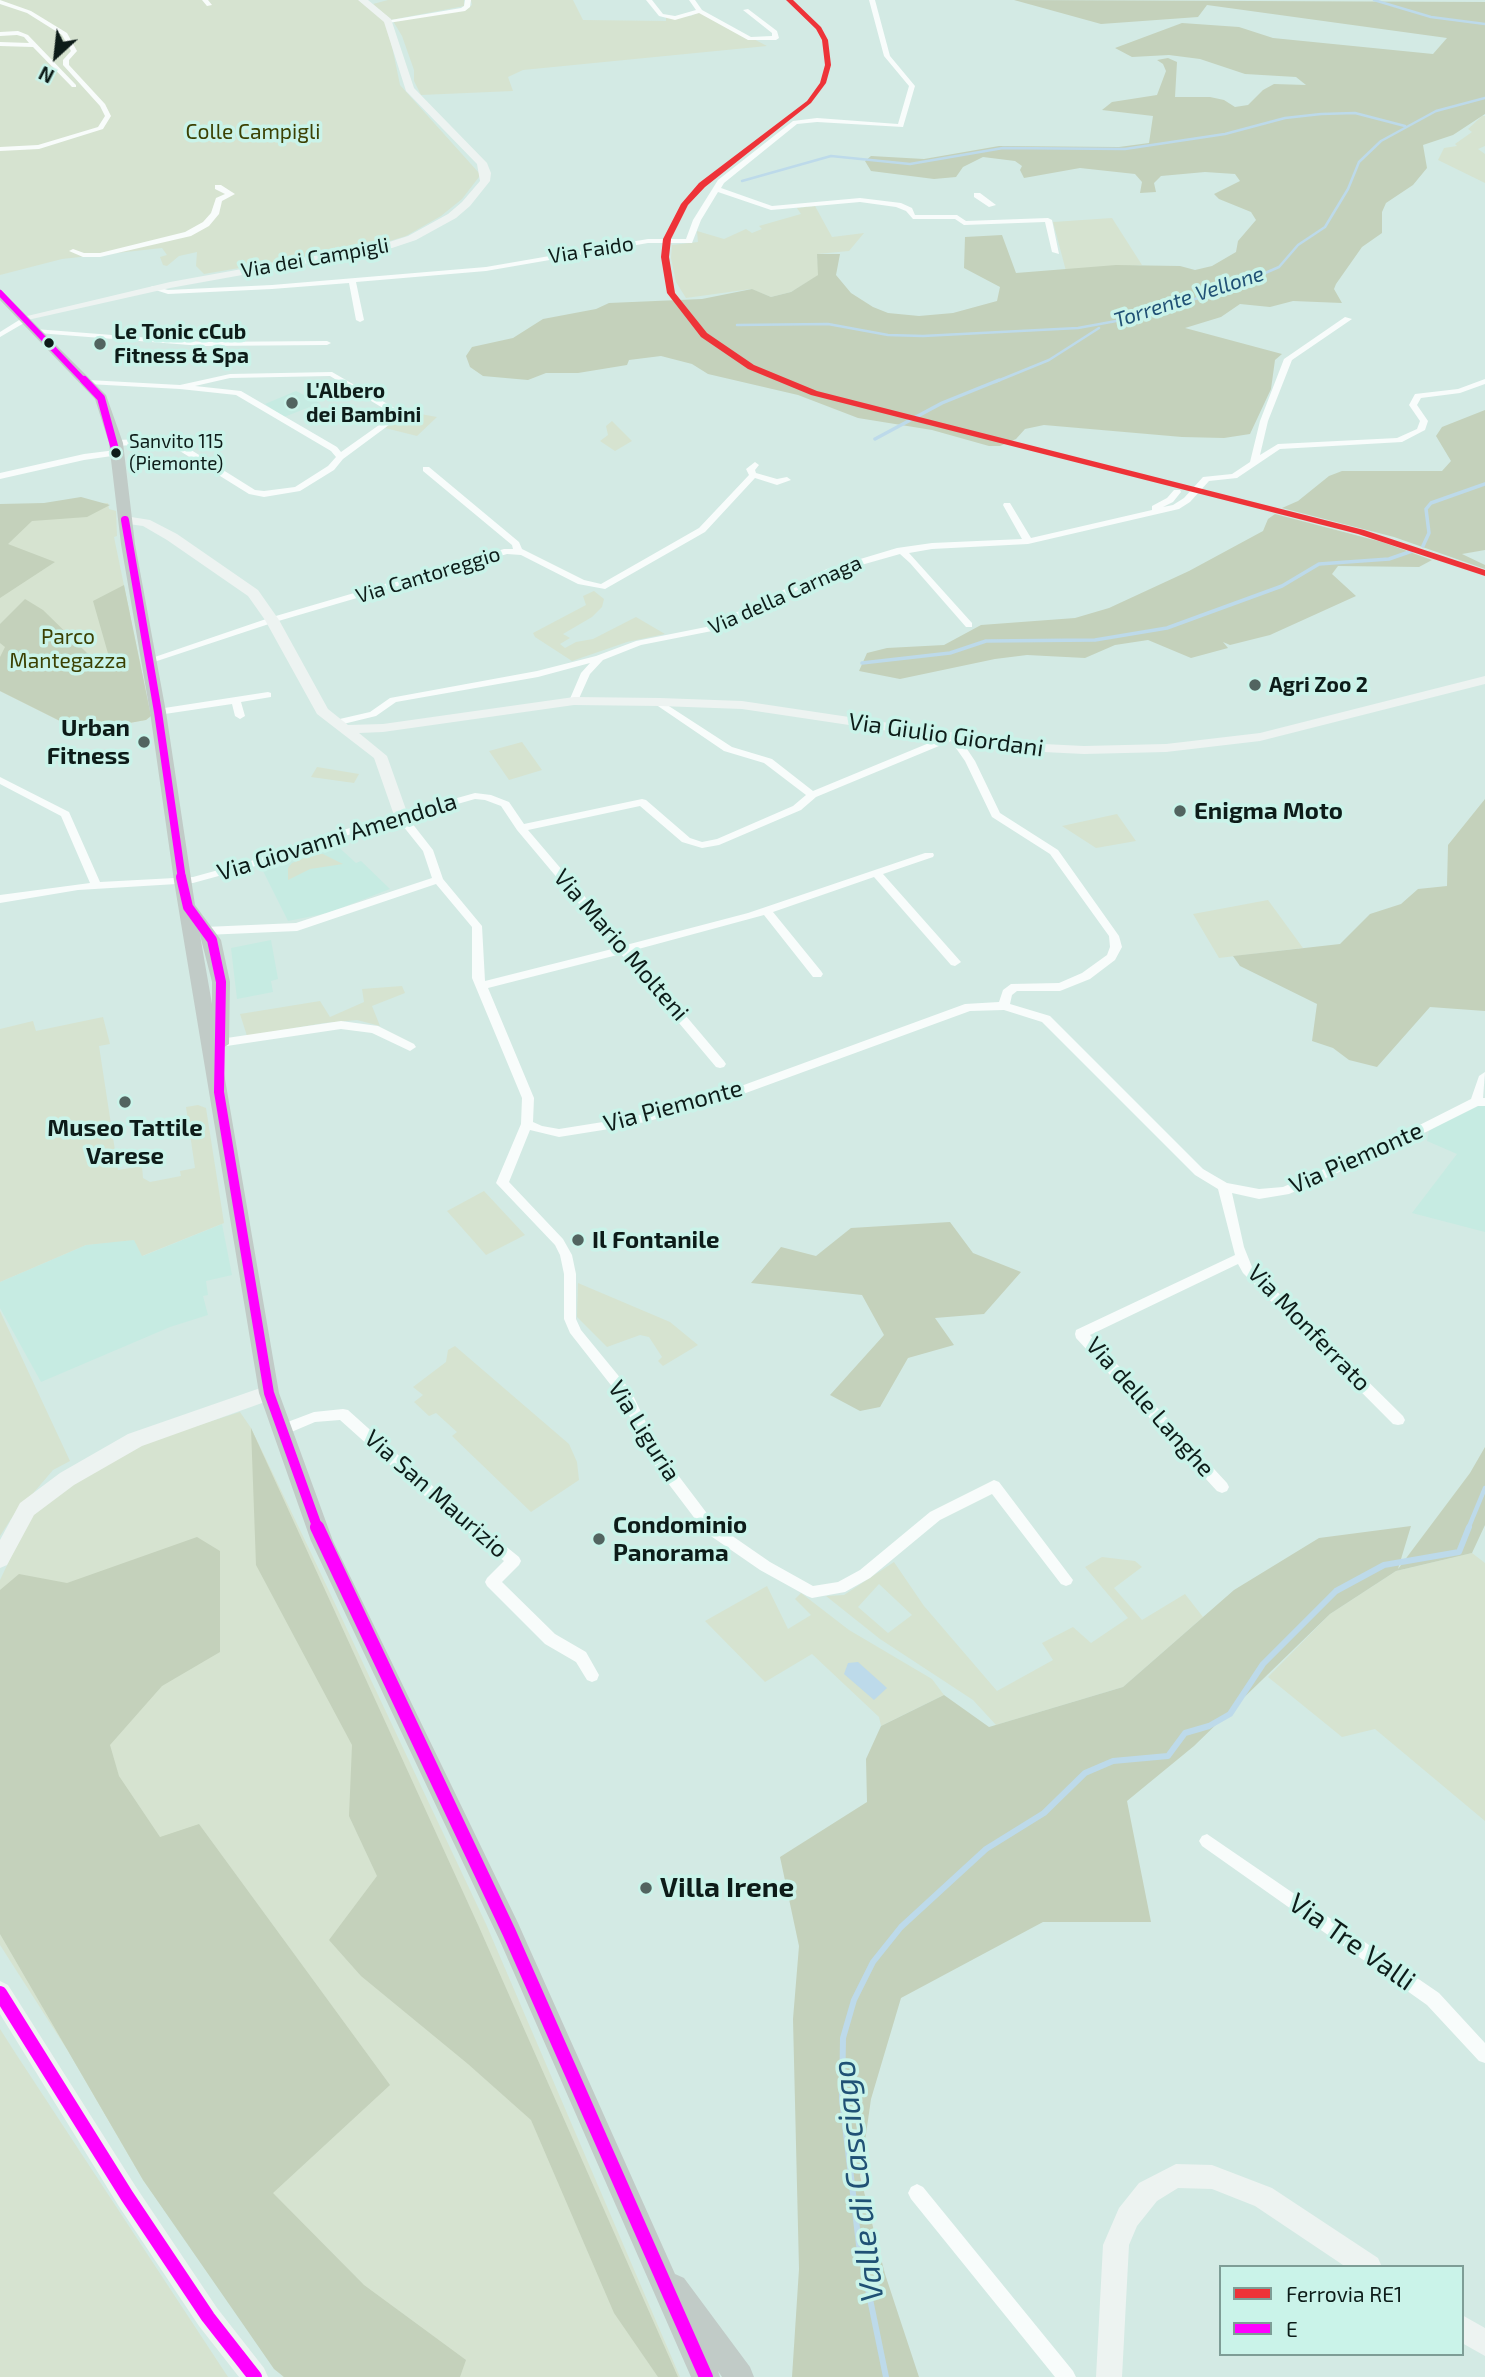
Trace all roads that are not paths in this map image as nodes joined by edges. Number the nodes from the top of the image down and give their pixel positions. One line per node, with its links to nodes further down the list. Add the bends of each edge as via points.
1 (362, 0): 9 (street)
2 (468, 0): 9 (street, via 463,10)
3 (649, 0): 8 (street, via 666,18)
4 (692, 0): 8 (street)
5 (872, 0): 16 (street, Via Faido, via 887,56 912,86 901,126 795,122)
6 (0, 2): 13 (street, via 29,12 65,34 74,51 66,65 103,105)
7 (746, 10): 8 (street, via 775,32 776,38 750,39)
8 (700, 11)
9 (388, 21): 22 (street, Via dei Campigli, via 409,89 482,163 486,173 477,193 452,216 388,246)
10 (0, 34): 12 (street, via 18,33)
11 (0, 44): 12 (street)
12 (35, 45): 13 (street)
13 (108, 118): 14 (street, via 101,128 39,147)
14 (0, 149)
15 (218, 187): 19 (street, via 231,194 219,200 206,224 188,234 100,255)
16 (716, 189): 20 (street, via 772,208 860,201 898,205 913,217 957,216 964,223 1048,220); 21 (street, Via Faido, via 691,239 683,242 648,241 487,269)
17 (977, 195): 18 (street)
18 (992, 205)
19 (73, 251)
20 (1056, 252)
21 (352, 281): 22 (street, Via Faido, via 168,292); 26 (street)
22 (153, 288): 24 (street, Via dei Campigli)
23 (0, 293): 24 (main road)
24 (27, 319): 27 (main road); 28 (street)
25 (1348, 319): 35 (street, via 1288,359)
26 (360, 320)
27 (38, 331): 29 (street, via 216,345); 31 (main road)
28 (0, 335)
29 (327, 343)
30 (1485, 381): 35 (street, via 1460,391 1418,396 1413,405 1424,421 1421,430 1399,440 1293,444 1278,447)
31 (88, 382): 32 (street); 33 (main road, via 101,398)
32 (180, 387): 34 (street, via 238,393 334,449); 34 (street, via 230,376 332,374 395,412 393,419)
33 (116, 448): 34 (street, via 169,440 252,492 274,495 297,489); 37 (street); 43 (main road)
34 (340, 457)
35 (1254, 462): 40 (street, via 1234,476 1223,474 1201,483)
36 (426, 469): 46 (street)
37 (0, 476)
38 (787, 480): 46 (street, Via Cantoreggio, via 777,482 754,470 702,530 602,587 581,582)
39 (1175, 495): 40 (street, Via della Carnaga); 42 (street, Via della Carnaga)
40 (1185, 501): 42 (street, Via della Carnaga)
41 (1007, 505): 44 (street)
42 (1135, 517): 44 (street, Via della Carnaga)
43 (125, 520): 49 (street, via 146,523 234,578 253,593); 52 (main road)
44 (1028, 541): 45 (street, Via della Carnaga)
45 (932, 545): 47 (street, Via della Carnaga); 48 (street, Via della Carnaga)
46 (518, 550): 49 (street, Via Cantoreggio)
47 (900, 550): 50 (street); 51 (street, Via della Carnaga, via 830,571 709,629 639,643)
48 (961, 550)
49 (272, 620): 52 (street, Via Cantoreggio); 60 (street, via 313,697 340,727)
50 (969, 625)
51 (599, 659): 56 (street, via 586,673); 60 (street, Via della Carnaga, via 393,699)
52 (148, 662): 58 (main road)
53 (1485, 680): 61 (street, Via Giulio Giordani, via 1261,737 1202,746 1051,750)
54 (268, 695): 55 (street)
55 (236, 700): 58 (street); 59 (street)
56 (574, 701): 57 (street, Via Giulio Giordani); 60 (street, Via Giulio Giordani, via 364,733)
57 (658, 702): 61 (street, Via Giulio Giordani, via 742,705); 63 (street, via 728,749 768,761)
58 (158, 712): 69 (main road)
59 (240, 716)
60 (360, 729): 64 (street, via 384,762)
61 (952, 738): 63 (street); 79 (street, via 970,761 996,815 1054,852 1114,936 1116,947 1111,957 1086,976 1060,987 1015,987 1007,993)
62 (0, 780): 70 (street, via 65,814)
63 (812, 795): 65 (street, via 797,808 708,845 686,839 642,802)
64 (402, 818): 65 (street, Via Giovanni Amendola, via 463,798 487,797 505,804); 68 (street, via 428,850); 69 (street, Via Giovanni Amendola)
65 (521, 828): 75 (street, Via Mario Molteni)
66 (929, 855): 67 (street)
67 (878, 875): 73 (street); 76 (street)
68 (438, 880): 74 (street, via 297,927); 78 (street, via 477,926)
69 (182, 881): 70 (street, Via Giovanni Amendola); 72 (main road)
70 (97, 887): 71 (street, Via Giovanni Amendola)
71 (3, 897)
72 (188, 906): 74 (main road); 84 (main road)
73 (766, 911): 75 (street); 77 (street)
74 (205, 931): 80 (main road, via 212,940 221,982)
75 (626, 950): 78 (street); 82 (street, Via Mario Molteni)
76 (955, 962)
77 (817, 974)
78 (482, 986): 86 (street, via 528,1098)
79 (1004, 1006): 86 (street, Via Piemonte, via 969,1007 713,1101 559,1133); 87 (street, Via Piemonte, via 1046,1019 1199,1172)
80 (220, 1043): 81 (street, via 349,1025 373,1029); 84 (main road)
81 (410, 1047)
82 (720, 1064)
83 (1485, 1076): 85 (street)
84 (219, 1092): 89 (main road)
85 (1481, 1102): 87 (street, Via Piemonte, via 1305,1185 1259,1194)
86 (527, 1124): 94 (street, Via Liguria, via 502,1183 566,1255 570,1319 576,1333 626,1395 654,1454 710,1528 812,1592 840,1588 865,1574 935,1516 994,1486)
87 (1224, 1187): 88 (street, Via Monferrato)
88 (1241, 1257): 90 (street, Via Monferrato, via 1247,1270); 92 (street, Via delle Langhe, via 1082,1334)
89 (269, 1394): 91 (main road); 93 (street, via 135,1440 67,1479 27,1509)
90 (1398, 1420)
91 (282, 1430): 95 (street, Via San Maurizio, via 314,1417 343,1414 514,1561 492,1582 550,1639 581,1657); 101 (main road, via 322,1541 509,1932)
92 (1222, 1487)
93 (0, 1559)
94 (1066, 1580)
95 (593, 1675)
96 (1207, 1841): 98 (street, Via Tre Valli, via 1433,1999)
97 (0, 1993): 104 (street, via 127,2196)
98 (1485, 2055)
99 (917, 2193): 107 (street)
100 (1366, 2265): 108 (street, via 1263,2197 1212,2177 1176,2176 1148,2192 1128,2217 1116,2245)
101 (661, 2271): 105 (main road); 106 (main road)
102 (1464, 2329): 103 (street)
103 (1485, 2343)
104 (254, 2377)
105 (706, 2377)
106 (740, 2377)
107 (1068, 2377)
108 (1109, 2377)

